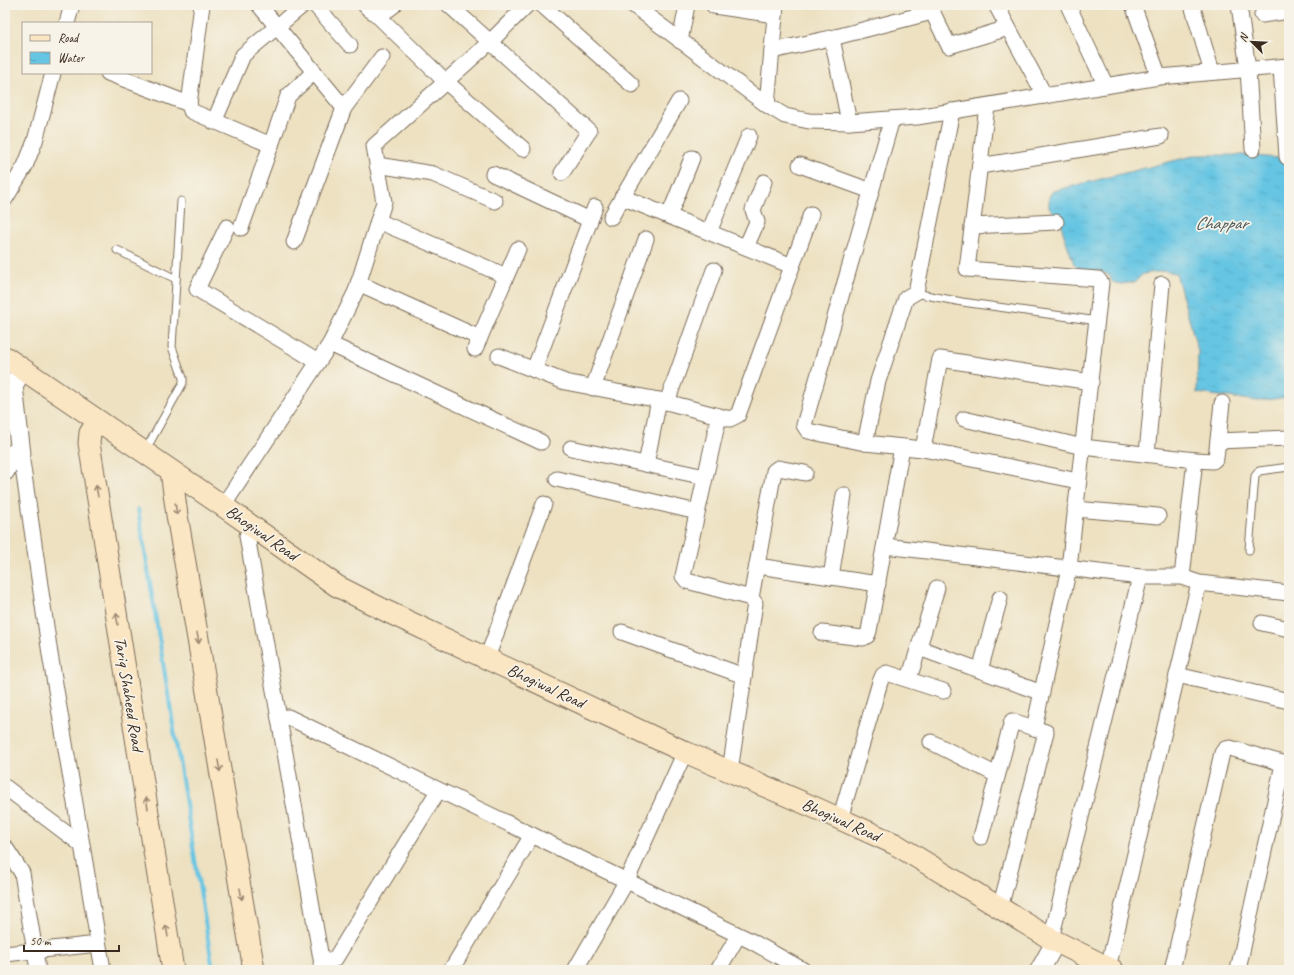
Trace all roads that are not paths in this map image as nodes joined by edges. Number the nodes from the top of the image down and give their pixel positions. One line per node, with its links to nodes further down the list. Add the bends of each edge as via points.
1 (72, 5): 23 (street)
2 (202, 5): 44 (street)
3 (258, 5): 24 (street)
4 (303, 5): 24 (street)
5 (315, 5): 29 (street)
6 (394, 5): 19 (street, via 385,12)
7 (449, 5): 28 (street)
8 (527, 5): 28 (street)
9 (542, 5): 40 (street)
10 (633, 5): 27 (street)
11 (687, 5): 27 (street)
12 (996, 5): 25 (street)
13 (1068, 5): 41 (street)
14 (1133, 5): 38 (street)
15 (1192, 5): 35 (street)
16 (1239, 5): 33 (street)
17 (714, 6): 20 (street)
18 (931, 8): 25 (street, via 949,46); 26 (street)
19 (370, 9): 39 (street)
20 (776, 10): 30 (street)
21 (1289, 11): 22 (street)
22 (1262, 15)
23 (67, 22)
24 (276, 26): 34 (street); 50 (street, via 243,54)
25 (1008, 28): 42 (street)
26 (835, 37): 30 (street); 51 (street, via 832,38)
27 (680, 41): 45 (street)
28 (490, 42): 39 (street); 62 (street, via 589,131)
29 (350, 45)
30 (772, 51): 45 (street)
31 (382, 57): 47 (street)
32 (1285, 66): 33 (street); 57 (street)
33 (1248, 69): 35 (street); 56 (street)
34 (314, 72): 47 (street); 54 (street, via 288,96)
35 (1212, 72): 38 (street)
36 (53, 74): 67 (street, via 35,141 25,166)
37 (111, 74): 44 (street)
38 (1159, 77): 41 (street)
39 (445, 81): 55 (street); 59 (street, via 374,146)
40 (632, 85)
41 (1106, 86): 42 (street)
42 (1045, 96): 46 (street)
43 (678, 101): 66 (street)
44 (189, 104): 50 (street, via 191,111)
45 (767, 105): 51 (street, via 785,116 809,121)
46 (988, 106): 48 (street); 61 (street)
47 (344, 108): 78 (street)
48 (952, 111): 49 (street); 88 (street)
49 (892, 119): 51 (street); 65 (street)
50 (214, 122): 54 (street)
51 (849, 122)
52 (749, 136): 76 (street)
53 (1160, 136): 61 (street)
54 (270, 145): 93 (street, via 234,228 198,288)
55 (523, 149)
56 (1253, 149)
57 (1287, 157)
58 (692, 158): 71 (street)
59 (378, 165): 69 (street, via 433,174); 73 (street, via 384,202)
60 (800, 165): 65 (street)
61 (980, 166): 75 (street)
62 (562, 173)
63 (493, 174): 95 (street, via 592,214)
64 (764, 182): 79 (street, via 752,210 757,222)
65 (871, 191): 106 (street, via 804,425 808,431)
66 (622, 197): 71 (street); 72 (street)
67 (5, 199)
68 (181, 201): 85 (lane)
69 (495, 201)
70 (811, 214): 82 (street)
71 (669, 216): 76 (street)
72 (611, 217)
73 (378, 221): 84 (street); 86 (street)
74 (1056, 222): 75 (street)
75 (972, 226): 89 (street, via 967,269 1098,279 1101,283)
76 (709, 232): 79 (street)
77 (646, 239): 97 (street)
78 (294, 242)
79 (746, 247): 82 (street)
80 (518, 249): 84 (street)
81 (117, 250): 85 (lane)
82 (792, 266): 100 (street, via 738,415 730,420)
83 (714, 270): 98 (street)
84 (506, 276): 86 (street, via 477,343)
85 (176, 279): 111 (lane, via 172,347 183,383)
86 (358, 283): 90 (street)
87 (1162, 284): 113 (street)
88 (915, 293): 89 (lane); 106 (street, via 906,298 878,381)
89 (1098, 321): 96 (street)
90 (330, 344): 93 (street); 105 (street)
91 (499, 356): 95 (street)
92 (5, 357): 94 (main road, Bhogiwal Road)
93 (318, 362): 125 (street)
94 (22, 369): 102 (main road, Bhogiwal Road); 112 (street, via 13,386)
95 (534, 370): 97 (street, via 565,382)
96 (1091, 382): 108 (street); 110 (street, via 940,359)
97 (593, 388): 98 (street)
98 (663, 401): 100 (street); 115 (street)
99 (1222, 403): 104 (street)
100 (720, 416): 120 (street)
101 (964, 419): 108 (street)
102 (98, 421): 111 (main road, Bhogiwal Road); 181 (main road, Tariq Shaheed Road, one-way to 102, via 89,443 90,433)
103 (1289, 438): 104 (street)
104 (1218, 441): 114 (street, via 1215,460)
105 (541, 442)
106 (864, 443): 107 (street)
107 (902, 447): 110 (street); 130 (street)
108 (1083, 447): 113 (street); 122 (street)
109 (571, 448): 115 (street)
110 (923, 450): 122 (street)
111 (144, 453): 118 (main road, Bhogiwal Road)
112 (21, 454): 117 (street, via 13,454); 168 (street, via 50,654)
113 (1147, 454): 114 (street)
114 (1195, 460): 135 (street)
115 (646, 464): 120 (street)
116 (1289, 467): 131 (lane, via 1259,471 1255,476)
117 (5, 471)
118 (172, 471): 125 (main road, Bhogiwal Road); 182 (main road, one-way to 182, via 177,515)
119 (805, 473): 132 (street, via 778,468 774,471)
120 (705, 477): 127 (street)
121 (557, 479): 127 (street)
122 (1078, 481): 126 (street)
123 (844, 495): 136 (street)
124 (544, 504): 148 (street)
125 (223, 506): 129 (main road, Bhogiwal Road)
126 (1075, 509): 128 (street); 133 (street)
127 (697, 512): 141 (street, via 684,579)
128 (1158, 516)
129 (252, 527): 148 (main road, Bhogiwal Road, via 337,586); 156 (street, via 247,536)
130 (885, 546): 133 (street); 138 (street)
131 (1249, 550)
132 (757, 566): 136 (street); 141 (street)
133 (1069, 568): 134 (street); 154 (street)
134 (1140, 576): 135 (street); 173 (street)
135 (1182, 576): 137 (street)
136 (831, 577): 138 (street)
137 (1199, 583): 140 (street); 150 (street)
138 (878, 584): 146 (street, via 867,636 863,638)
139 (937, 588): 147 (street)
140 (1289, 593)
141 (751, 598): 151 (street, via 755,603)
142 (1000, 598): 149 (street)
143 (1262, 623): 144 (street)
144 (1289, 629)
145 (622, 632): 151 (street)
146 (822, 633)
147 (919, 648): 149 (street); 152 (street)
148 (487, 658): 159 (main road, Bhogiwal Road)
149 (980, 670): 154 (street)
150 (1177, 675): 155 (street); 178 (street)
151 (744, 676): 161 (street)
152 (909, 679): 153 (street); 165 (street, via 887,673 883,675)
153 (943, 691)
154 (1042, 693): 157 (street)
155 (1289, 701)
156 (279, 718): 164 (street, via 288,717); 177 (street)
157 (1034, 728): 162 (street, via 1012,721); 171 (street, via 1046,732)
158 (931, 742): 162 (street)
159 (685, 752): 161 (main road, Bhogiwal Road); 170 (street)
160 (1286, 764): 188 (street, via 1230,748 1222,753); 189 (street)
161 (730, 771): 165 (main road, Bhogiwal Road)
162 (997, 775): 167 (street)
163 (5, 787): 168 (street)
164 (438, 791): 166 (street); 177 (street, via 335,959)
165 (840, 819): 171 (main road, Bhogiwal Road, via 894,844)
166 (532, 835): 170 (street); 183 (street)
167 (981, 837)
168 (82, 845): 174 (street)
169 (5, 847): 175 (street, via 22,873)
170 (626, 882): 172 (street); 184 (street)
171 (1000, 908): 173 (main road, Bhogiwal Road)
172 (738, 936): 185 (street); 186 (street)
173 (1054, 940): 178 (main road, Bhogiwal Road); 187 (street)
174 (98, 944): 175 (street); 180 (street)
175 (35, 952): 176 (street); 179 (street)
176 (5, 954)
177 (322, 967)
178 (1111, 969)
179 (38, 970)
180 (103, 970)
181 (173, 970)
182 (254, 970)
183 (451, 970)
184 (575, 970)
185 (718, 970)
186 (803, 970)
187 (1040, 970)
188 (1172, 970)
189 (1238, 970)

